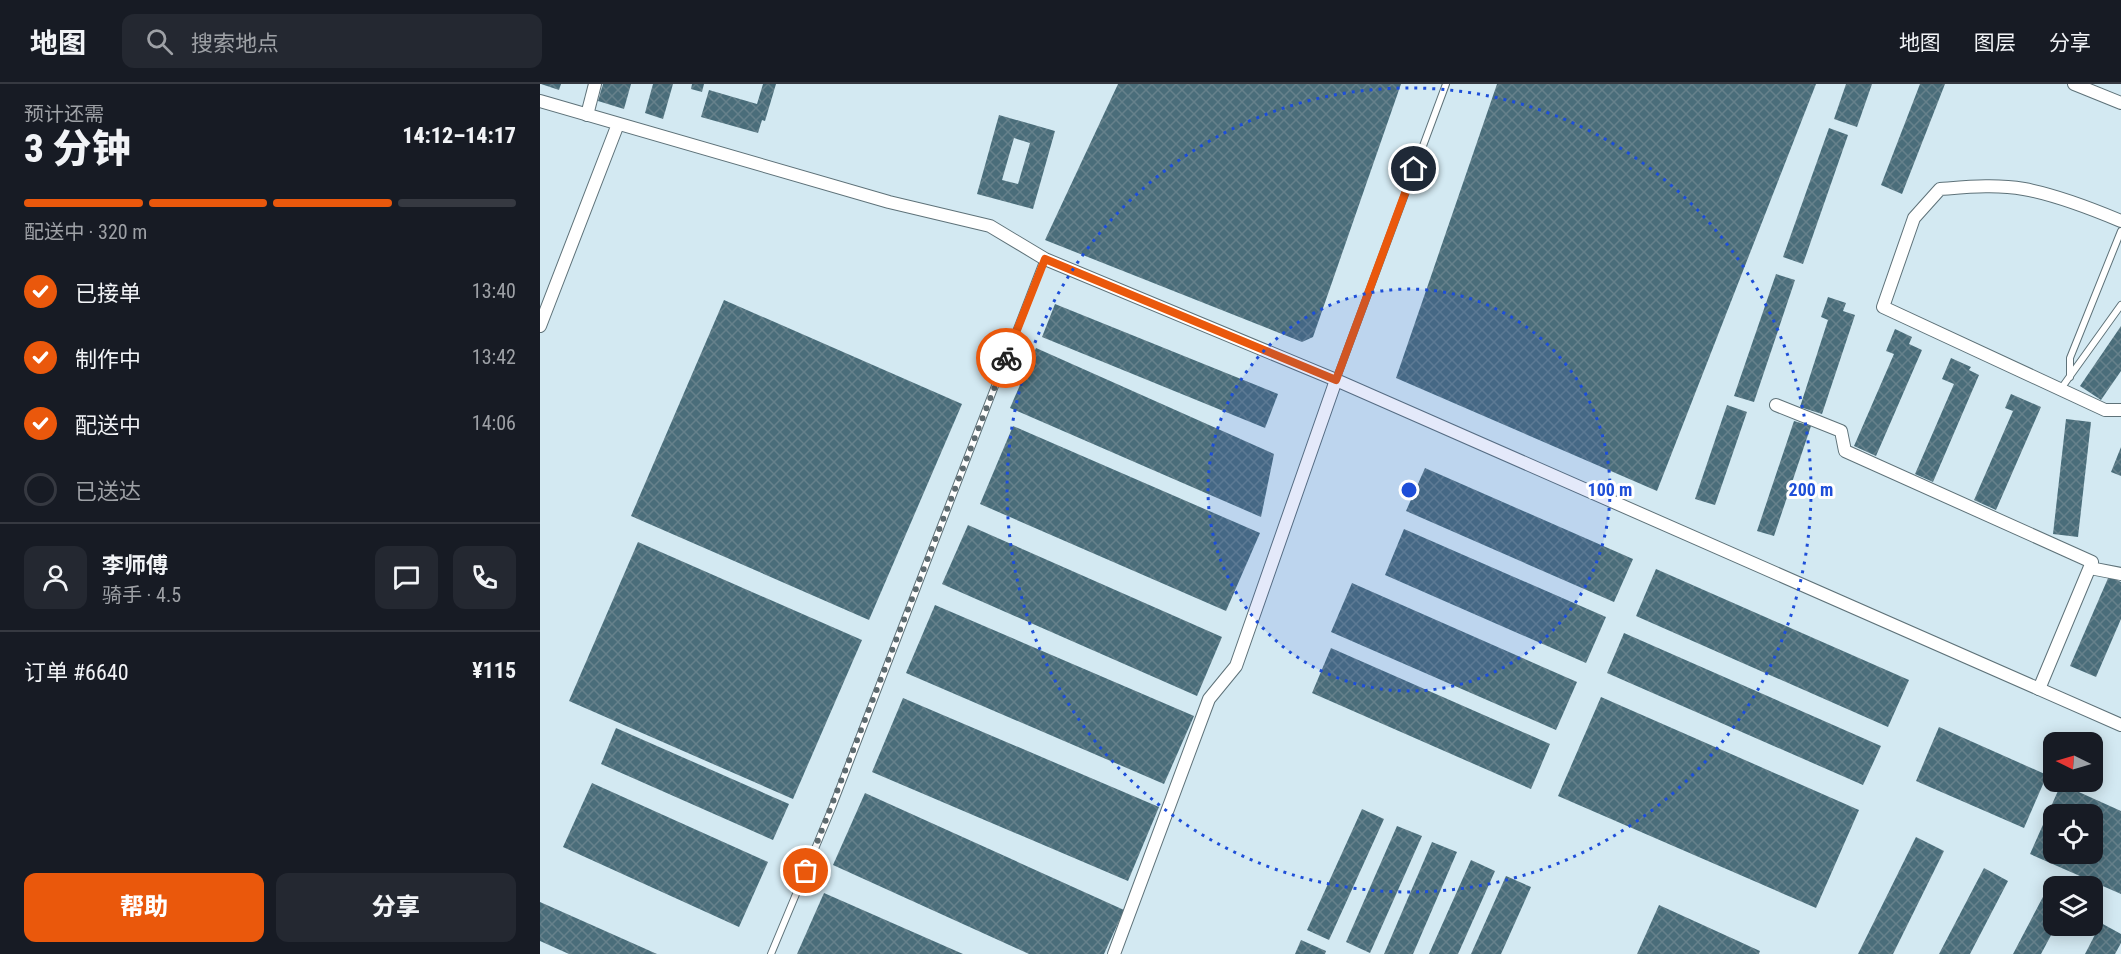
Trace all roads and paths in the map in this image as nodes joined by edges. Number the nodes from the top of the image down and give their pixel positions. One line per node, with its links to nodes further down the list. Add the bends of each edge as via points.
1 (595, 84): 6 (street)
2 (1446, 84): 14 (lane)
3 (2074, 84): 5 (street)
4 (540, 100): 6 (street)
5 (2121, 103)
6 (587, 115): 7 (street)
7 (618, 124): 10 (street, via 890,202 990,226); 12 (street)
8 (2121, 221): 15 (street, via 2083,205 2023,188 1978,186 1940,189 1914,218 1883,307)
9 (2121, 231): 13 (lane, via 2070,358)
10 (1045, 259): 14 (street); 22 (lane, via 832,808)
11 (2121, 305): 13 (lane)
12 (540, 326)
13 (2070, 377): 15 (lane)
14 (1336, 380): 20 (street); 23 (street, via 1236,666 1209,699)
15 (2060, 391): 17 (street, via 2105,410)
16 (1776, 405): 18 (street, via 1841,431 1845,451 2092,562)
17 (2121, 410)
18 (2090, 568): 19 (street); 20 (street)
19 (2121, 574)
20 (2039, 689): 21 (street)
21 (2121, 725)
22 (771, 954)
23 (1114, 954)

